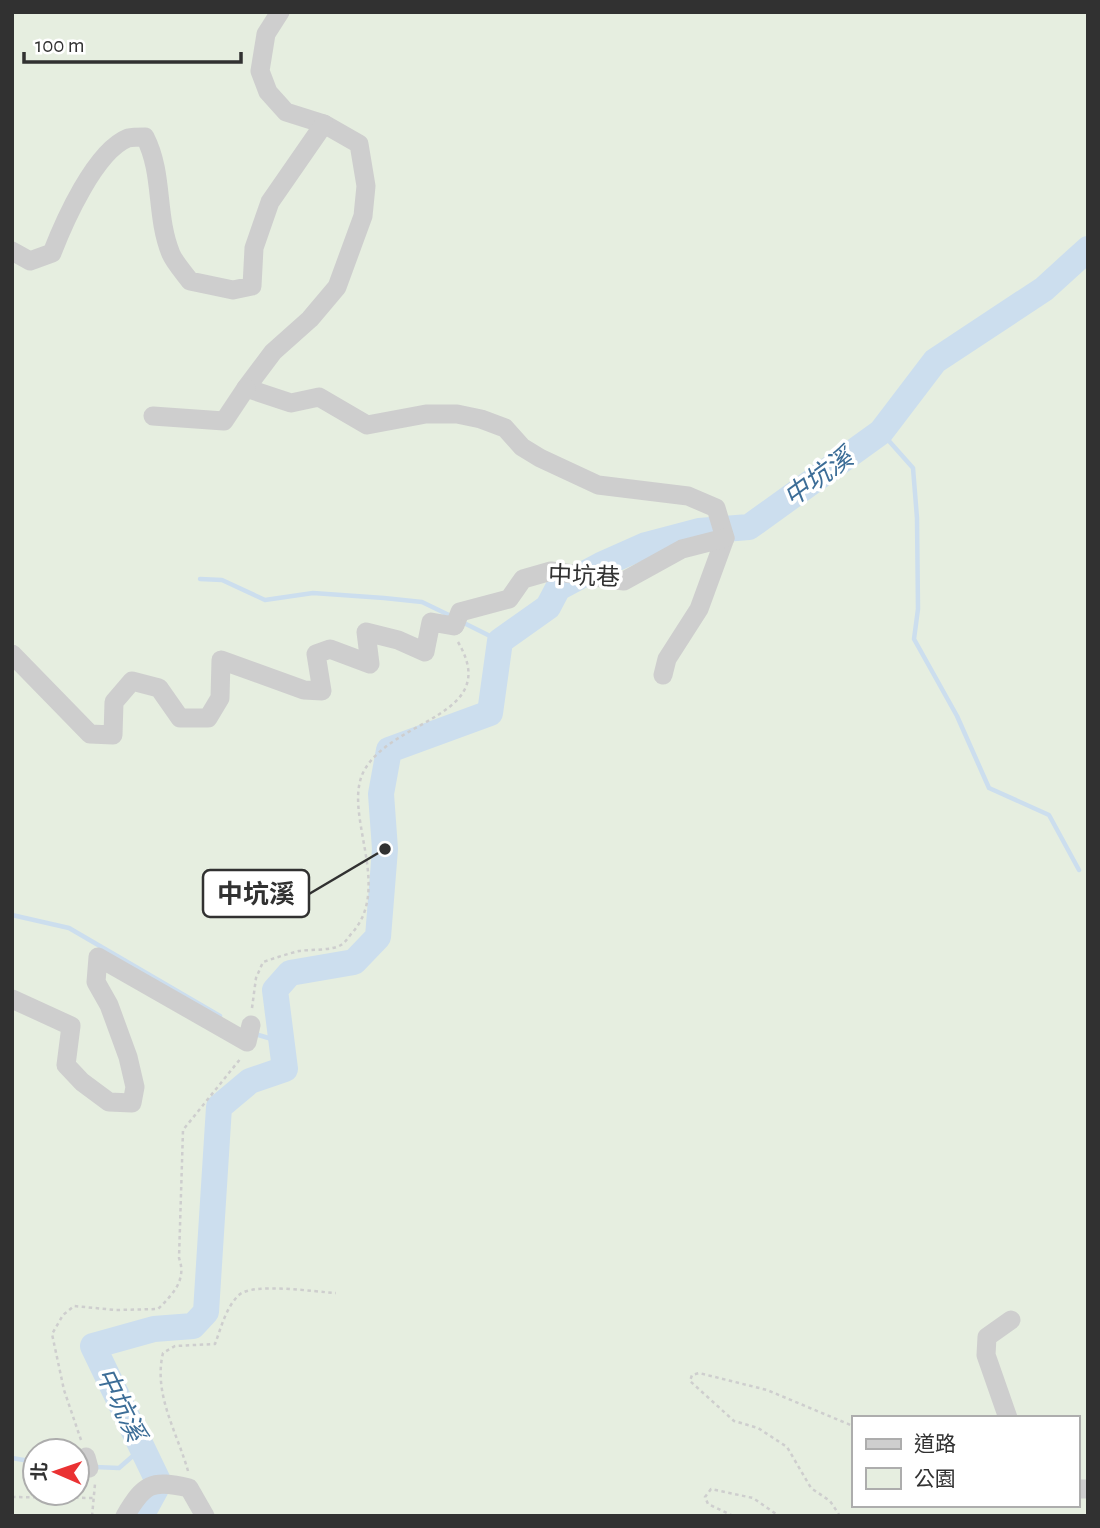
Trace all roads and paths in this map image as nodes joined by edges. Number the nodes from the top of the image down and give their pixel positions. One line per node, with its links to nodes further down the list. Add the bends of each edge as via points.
1 (280, 12): 2 (street, via 266,34 260,71 268,92 286,112)
2 (324, 124): 3 (street, via 270,202 254,248 252,286 233,290 190,281 172,255 162,219 156,159 145,136 127,139 99,162 52,253 30,261); 4 (street, via 359,144 366,186 363,216 337,287 273,352)
3 (12, 251)
4 (246, 388): 5 (street, via 223,421); 6 (street, via 291,403 319,397 367,425 426,414 481,419 505,428 540,458 598,485 688,496 716,508)
5 (153, 416)
6 (725, 538): 7 (street, 中坑巷, via 682,549 624,582 551,570 523,579 509,599); 9 (street, via 699,609 667,659)
7 (456, 621): 8 (street, 中坑巷, via 431,622 425,652 366,632 370,664 330,649 316,654 322,691 304,690 221,660 220,698 208,718 180,718 159,688 132,681 114,702 113,735 90,734); 11 (path, via 454,636 468,660 468,689 457,703 388,743 361,775 370,895 363,920 341,945 263,962 256,978)
8 (12, 654)
9 (663, 675)
10 (12, 999): 11 (street, via 71,1026 66,1065 109,1102 132,1103 135,1087 121,1033 96,982 98,957)
11 (249, 1034): 18 (path, via 235,1067 183,1130 179,1258 183,1270 175,1291 158,1309 74,1306 52,1334)
12 (336, 1293): 16 (path, via 257,1288 240,1293 215,1344 175,1346 163,1353 158,1372 188,1469)
13 (1011, 1320): 14 (street, via 987,1337 986,1354)
14 (1007, 1416)
15 (852, 1426): 24 (path, via 766,1390 699,1373 690,1381 734,1421 758,1428 787,1447 811,1488 830,1501)
16 (189, 1488): 20 (street, via 159,1483 141,1490); 21 (street)
17 (12, 1497): 18 (path)
18 (95, 1498): 19 (path)
19 (92, 1516)
20 (125, 1516)
21 (205, 1516)
22 (733, 1516): 23 (path, via 708,1504 705,1497 711,1489 753,1498)
23 (779, 1516)
24 (840, 1516)

